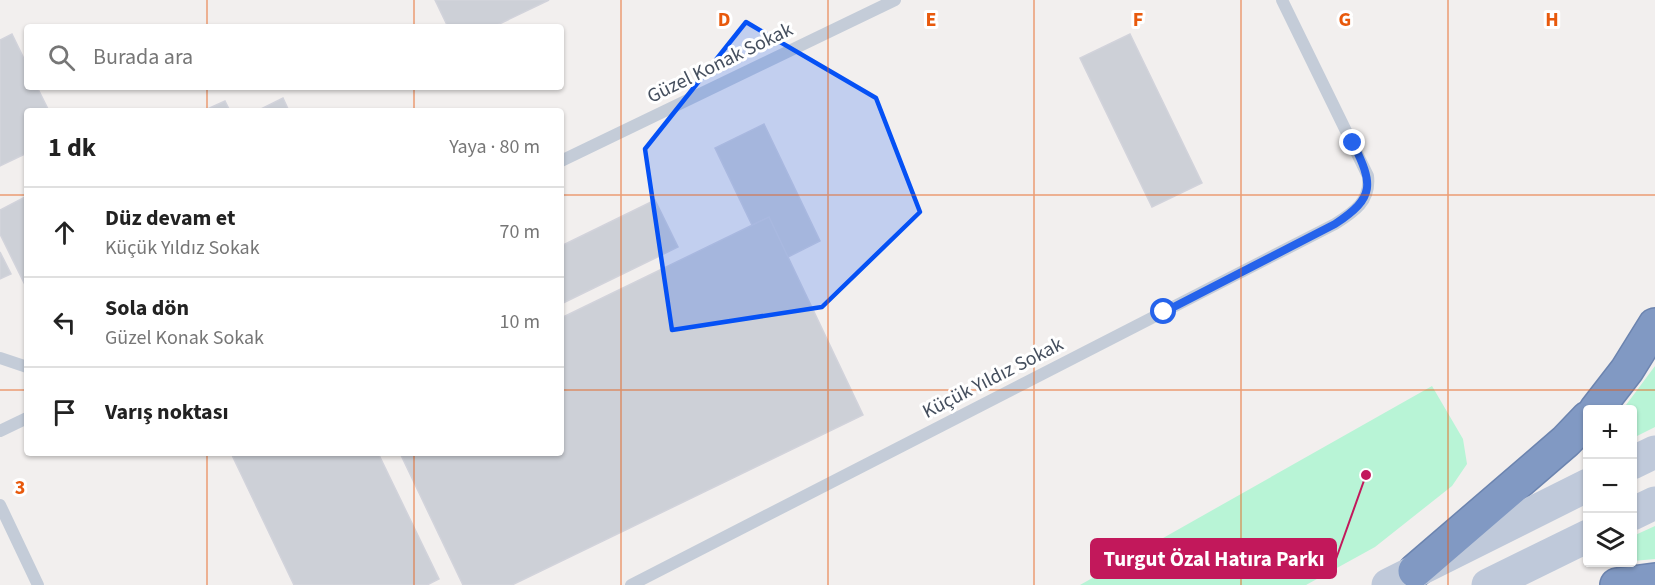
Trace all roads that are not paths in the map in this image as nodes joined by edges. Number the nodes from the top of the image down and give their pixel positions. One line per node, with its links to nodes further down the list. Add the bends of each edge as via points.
1 (895, 0): 3 (lane, Güzel Konak Sokak)
2 (1282, 0): 21 (lane, Küçük Yıldız Sokak, via 1363,163 1369,186 1358,207 1335,224)
3 (564, 160)
4 (1655, 325): 7 (highway)
5 (0, 358): 6 (lane)
6 (24, 366)
7 (1600, 405)
8 (24, 419): 10 (lane)
9 (1583, 422): 18 (highway, via 1548,457)
10 (0, 431)
11 (1655, 452): 12 (main road)
12 (1637, 461)
13 (1583, 487): 18 (main road)
14 (1655, 503): 16 (main road)
15 (0, 505): 20 (lane)
16 (1634, 513)
17 (1583, 538): 22 (main road)
18 (1401, 578)
19 (1655, 580): 23 (highway)
20 (38, 585)
21 (632, 585)
22 (1488, 585)
23 (1617, 585)

